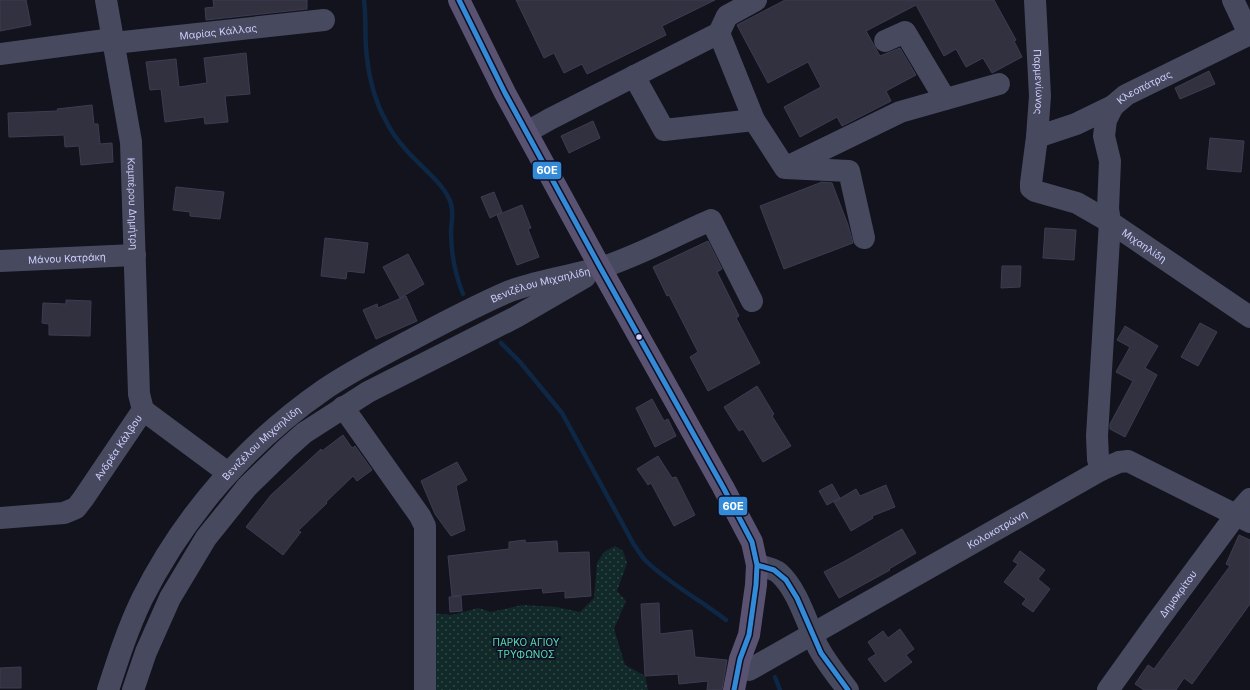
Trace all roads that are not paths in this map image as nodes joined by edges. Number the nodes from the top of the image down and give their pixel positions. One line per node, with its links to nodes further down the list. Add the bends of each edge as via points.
1 (106, 0): 9 (street, Καμπέρου Δημήτρη)
2 (459, 0): 17 (main road)
3 (1035, 0): 18 (street, Παρμενίωνος, via 1040,82)
4 (1233, 0): 8 (street)
5 (752, 1): 7 (street, via 727,16)
6 (324, 20): 9 (street, Μαρίας Κάλλας)
7 (719, 33): 12 (street); 16 (street)
8 (1250, 34): 15 (street, Κλεοπάτρας, via 1126,95)
9 (113, 41): 11 (street, Μαρίας Κάλλας); 23 (street, Καμπέρου Δημήτρη, via 131,142)
10 (885, 41): 14 (street, via 905,32)
11 (0, 54)
12 (634, 76): 16 (street, via 664,130); 17 (street)
13 (999, 84): 14 (street)
14 (945, 99): 19 (street, via 900,112)
15 (1113, 106): 18 (street, Κλεοπάτρας, via 1076,124); 21 (street, via 1106,120 1104,136 1110,161)
16 (754, 120): 19 (street)
17 (527, 132): 25 (main road)
18 (1037, 137): 20 (street, Παρμενίωνος)
19 (785, 168): 22 (street, via 849,171)
20 (1031, 188): 21 (street, Μιχαηλίδη, via 1078,203)
21 (1110, 222): 27 (street, Μιχαηλίδη); 30 (street, via 1097,436 1098,459)
22 (864, 238)
23 (135, 255): 24 (street, Μάνου Κατράκη); 29 (street, Καμπέρου Δημήτρη, via 139,394)
24 (0, 261)
25 (600, 267): 26 (street, via 711,220); 28 (street, Βενιζέλου Μιχαηλίδη, via 516,318 368,392); 31 (street, Βενιζέλου Μιχαηλίδη, via 512,291 455,317 381,356 332,384 300,407); 34 (main road, via 740,520 753,547)
26 (752, 301)
27 (1250, 317)
28 (344, 407): 39 (street, Βενιζέλου Μιχαηλίδη, via 304,433 286,449 247,487 206,538 170,598 146,652); 40 (street, via 425,526)
29 (143, 410): 31 (street, Ανδρέα Κάλβου); 33 (street, Ανδρέα Κάλβου, via 76,508 64,513)
30 (1102, 470): 32 (street, Κολοκοτρώνη, via 1128,461); 35 (street, Κολοκοτρώνη)
31 (228, 473): 38 (street, Βενιζέλου Μιχαηλίδη, via 182,531 156,572 128,630)
32 (1246, 512): 43 (street, Δημοκρίτου, via 1156,622)
33 (0, 518)
34 (757, 565): 35 (street, via 774,569 785,579); 36 (main road)
35 (812, 634): 37 (street, Κολοκοτρώνη); 42 (street, via 825,658)
36 (749, 635): 37 (main road, via 751,652); 41 (main road, via 740,659)
37 (747, 680)
38 (108, 690)
39 (133, 690)
40 (425, 690)
41 (734, 690)
42 (848, 690)
43 (1108, 690)

